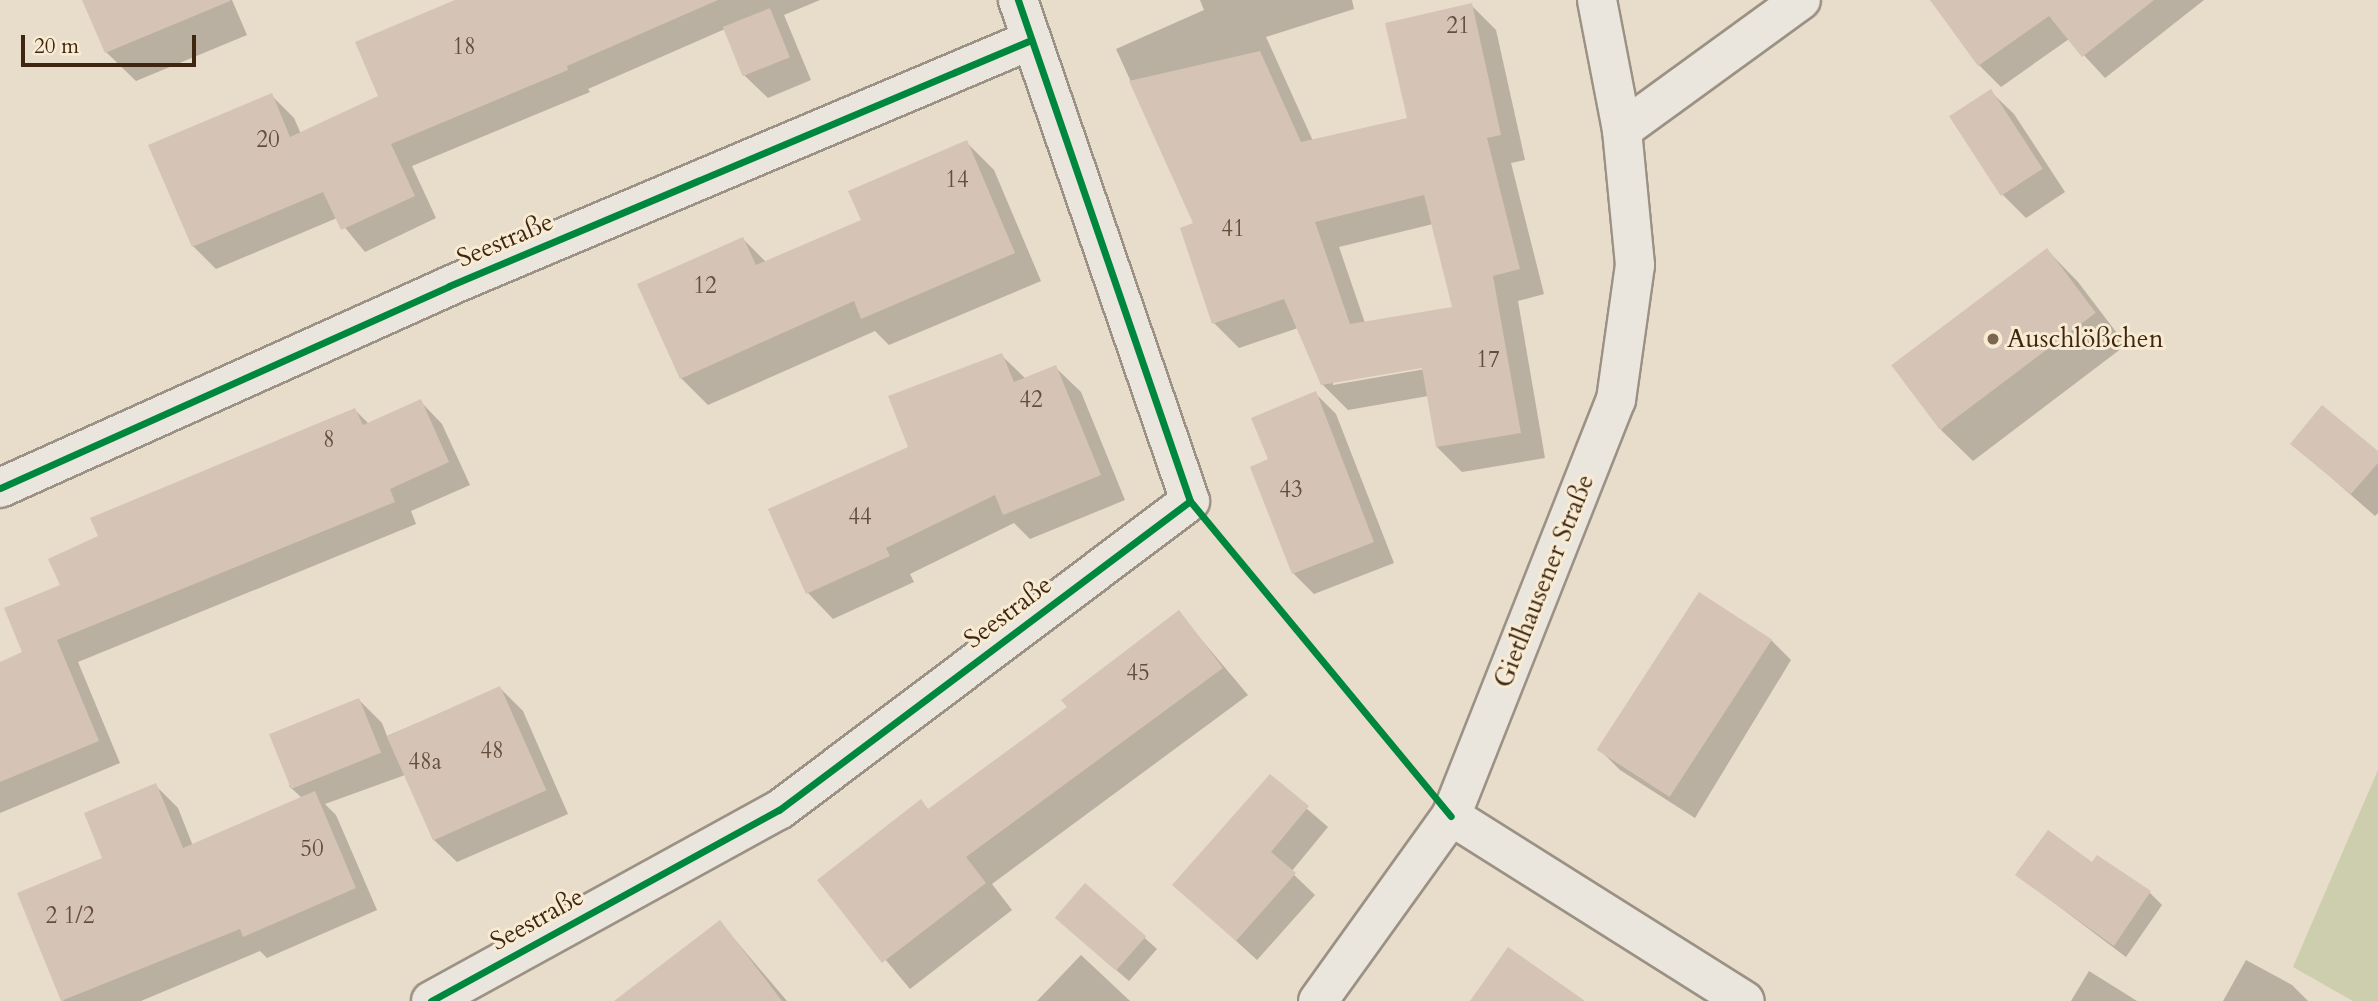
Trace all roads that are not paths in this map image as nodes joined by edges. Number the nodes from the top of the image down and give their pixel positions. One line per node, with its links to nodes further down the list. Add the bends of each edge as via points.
1 (1017, 0): 4 (street, Seestraße)
2 (1597, 0): 5 (street, Gietlhausener Straße)
3 (1801, 0): 5 (street)
4 (1031, 40): 6 (street, Seestraße, via 449,286); 8 (street, Seestraße, via 1190,501 779,810)
5 (1622, 130): 7 (street, Gietlhausener Straße, via 1635,265 1616,400)
6 (0, 488)
7 (1451, 816): 9 (street, Gietlhausener Straße); 10 (street)
8 (431, 1001)
9 (1318, 1001)
10 (1745, 1001)

